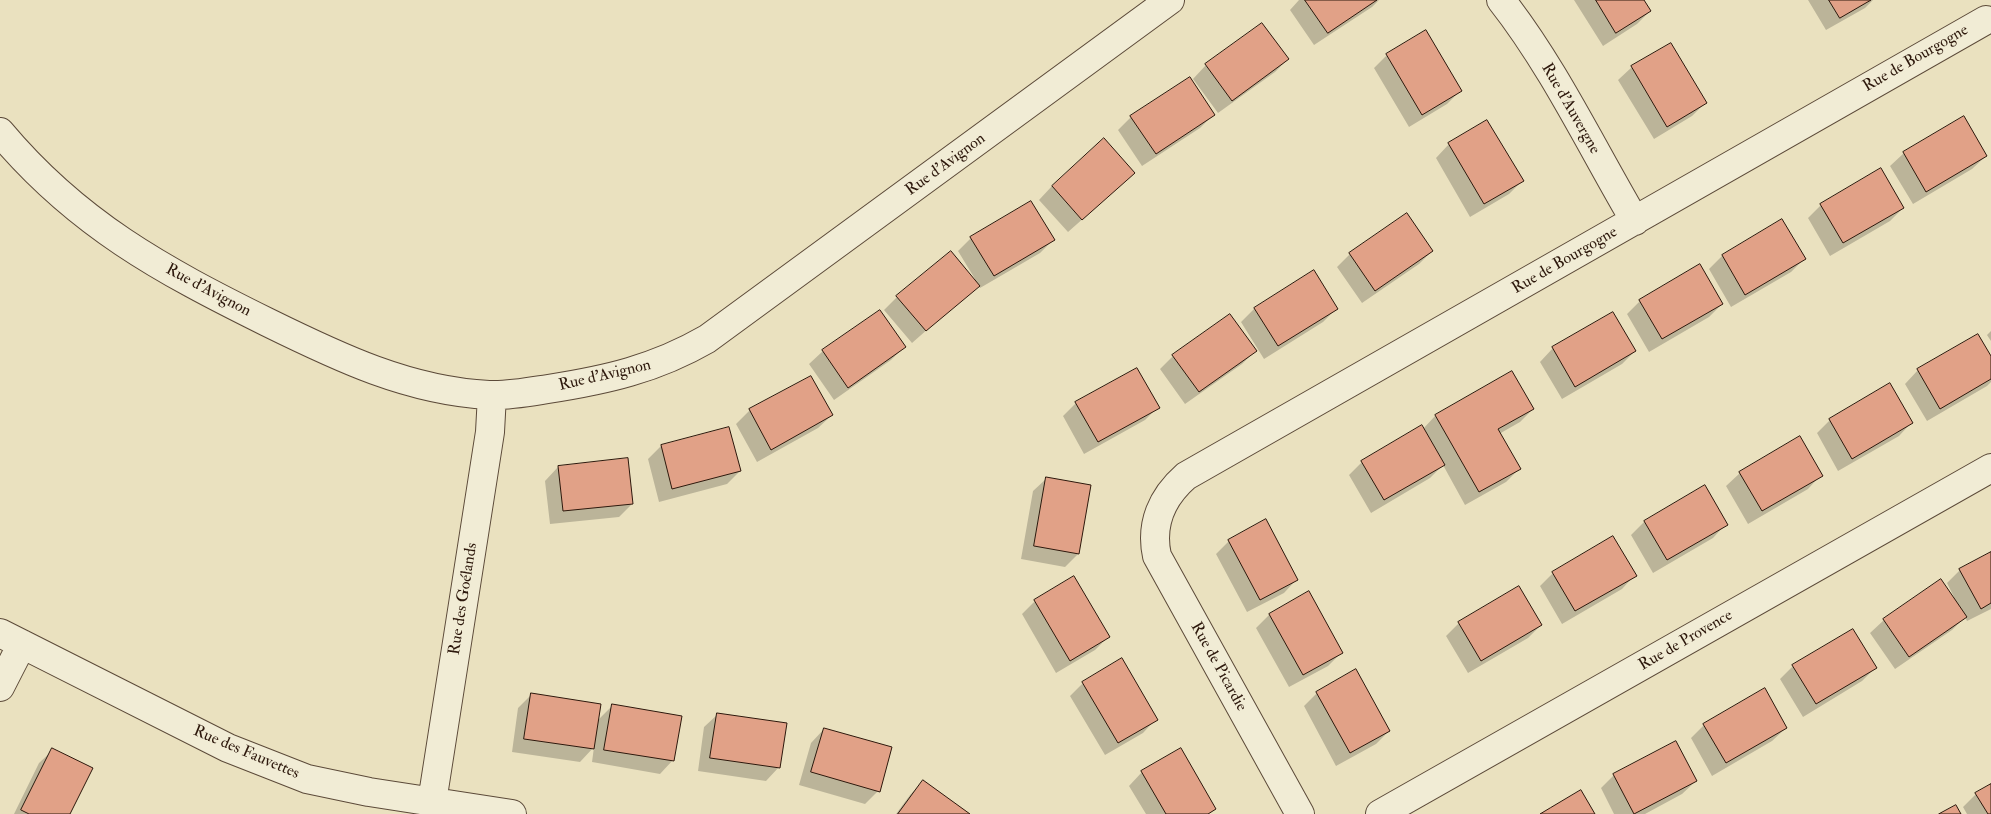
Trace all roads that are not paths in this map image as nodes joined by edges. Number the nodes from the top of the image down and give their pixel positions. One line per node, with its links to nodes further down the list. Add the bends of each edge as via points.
1 (1170, 0): 6 (street, Rue d'Avignon, via 706,339 659,364 634,371 559,387)
2 (1501, 0): 5 (street, Rue d'Auvergne, via 1546,66)
3 (1984, 17): 5 (street, Rue de Bourgogne)
4 (0, 132): 6 (street, Rue d'Avignon, via 36,173 85,215 182,279 354,363 416,383)
5 (1635, 221): 8 (street, Rue de Bourgogne, via 1186,476 1175,485)
6 (492, 395): 11 (street, Rue des Goélands, via 490,432)
7 (1991, 468): 14 (street, Rue de Provence)
8 (1158, 515): 13 (street, Rue de Picardie, via 1154,531 1157,556)
9 (11, 639): 10 (street); 11 (street, Rue des Fauvettes, via 228,748 279,769 336,786)
10 (0, 687)
11 (432, 802): 12 (street, Rue des Fauvettes)
12 (512, 814)
13 (1300, 814)
14 (1380, 814)

